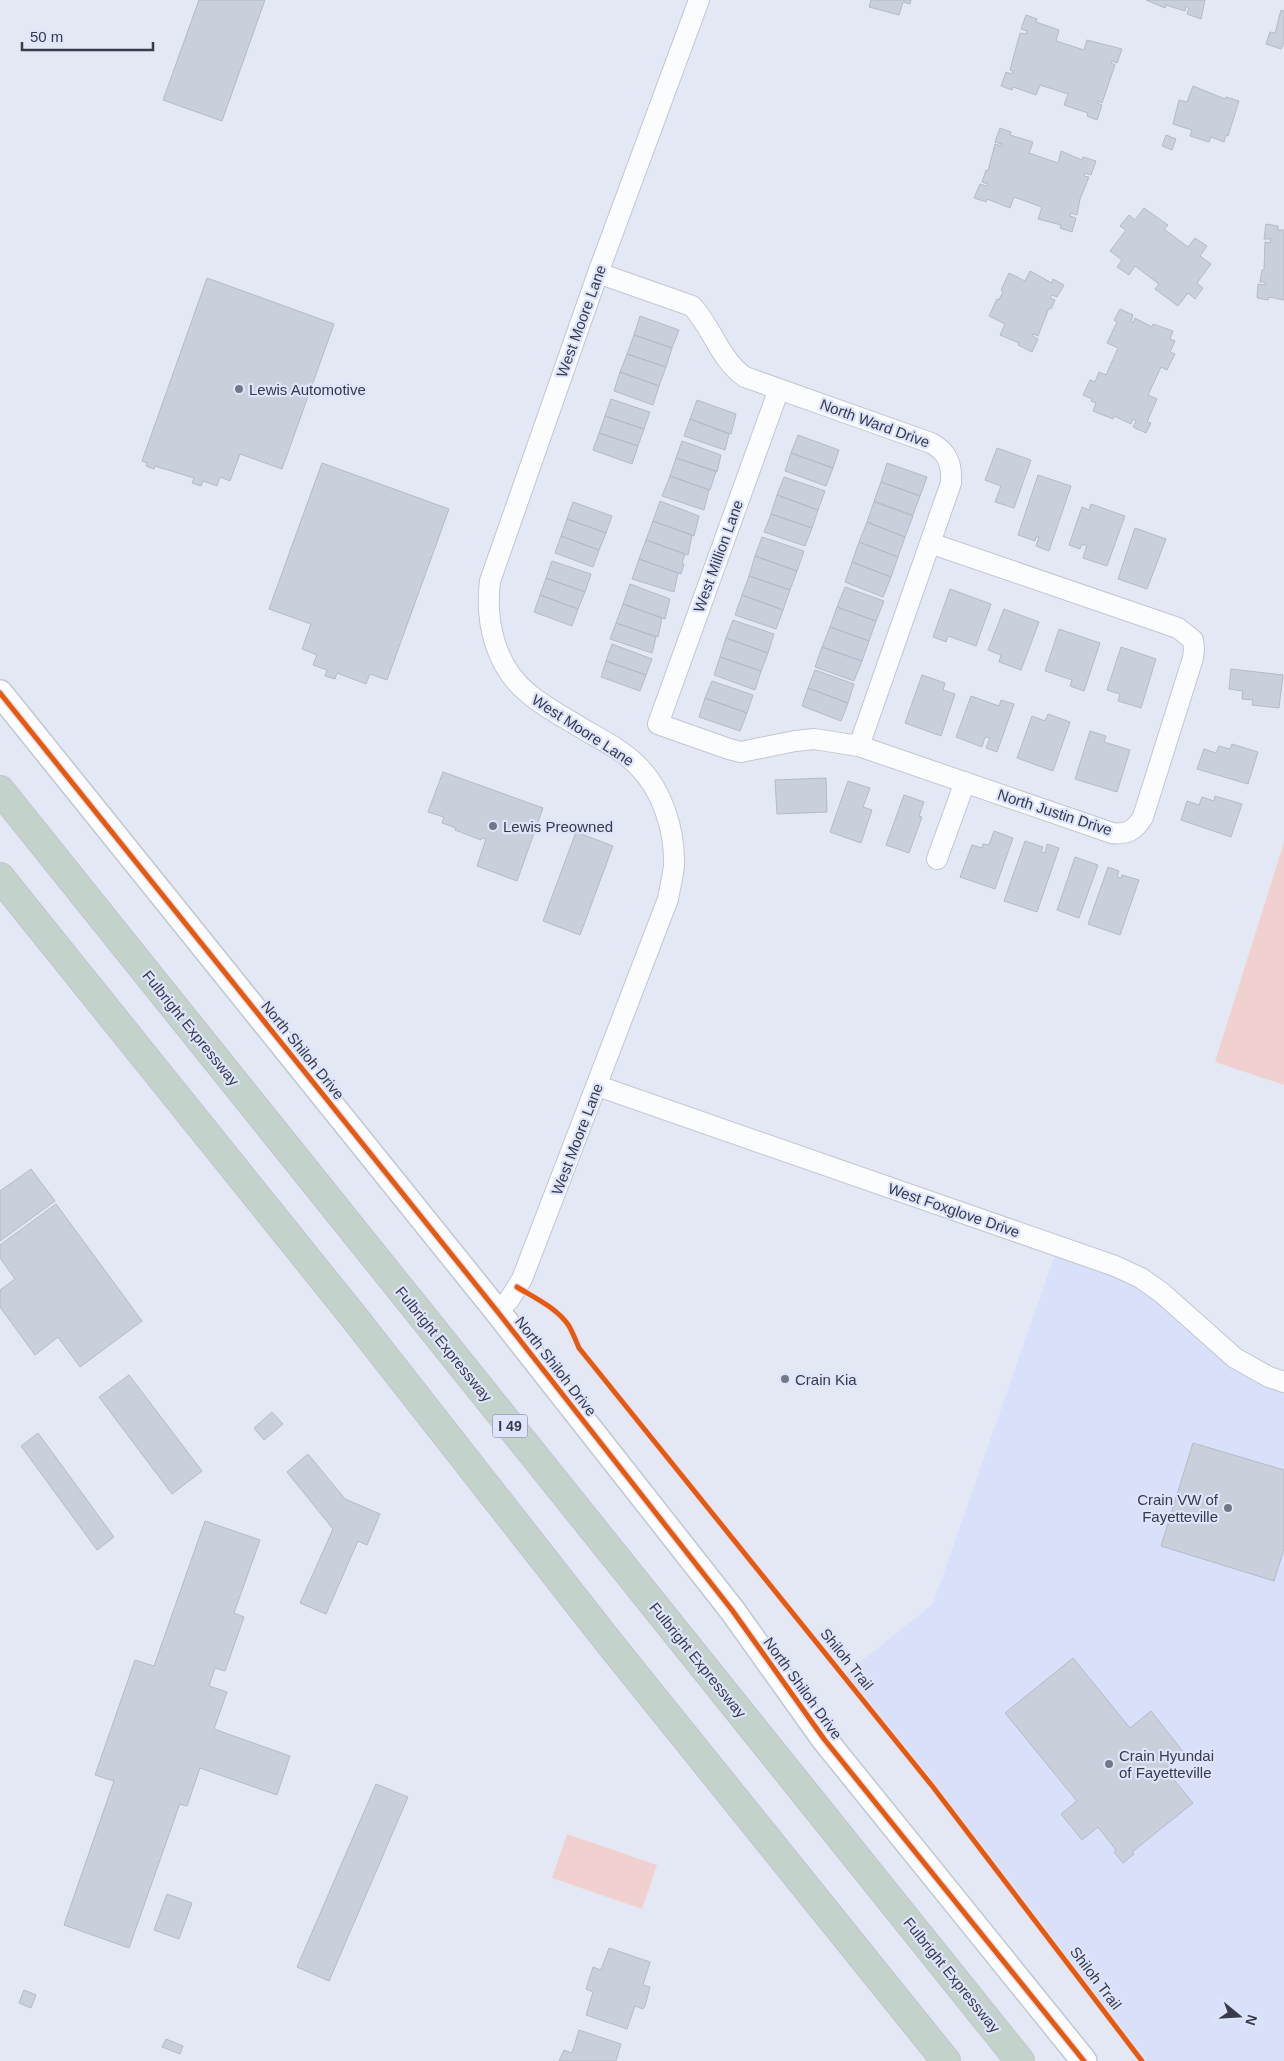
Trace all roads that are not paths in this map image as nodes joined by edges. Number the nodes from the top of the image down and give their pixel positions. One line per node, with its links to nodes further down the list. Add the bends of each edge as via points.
1 (699, 0): 2 (street, West Moore Lane)
2 (598, 273): 3 (street, North Ward Drive, via 692,306 737,372); 12 (street, West Moore Lane, via 498,556 490,580 488,602 499,654 511,675 527,693 638,766 664,806 671,834 674,866 668,899)
3 (779, 389): 4 (street, North Ward Drive, via 940,447 952,468 951,483); 6 (street, West Million Lane)
4 (930, 543): 7 (street, North Ward Drive); 8 (street, North Justin Drive, via 1178,628 1192,640 1194,649 1143,817 1130,832 1112,833)
5 (0, 693): 13 (street, North Shiloh Drive)
6 (658, 724): 7 (street, North Justin Drive, via 741,752 814,739)
7 (859, 746): 8 (street, North Justin Drive)
8 (965, 782): 10 (street)
9 (0, 790): 16 (highway, Fulbright Expressway / I 49)
10 (937, 859)
11 (0, 877): 15 (highway, via 354,1316 617,1653)
12 (598, 1086): 13 (street, West Moore Lane, via 522,1279 509,1300); 14 (street, West Foxglove Drive, via 1115,1266 1141,1278 1162,1293 1235,1358)
13 (497, 1311): 17 (street, North Shiloh Drive, via 732,1610 824,1739)
14 (1284, 1382)
15 (946, 2061)
16 (1020, 2061)
17 (1084, 2061)

